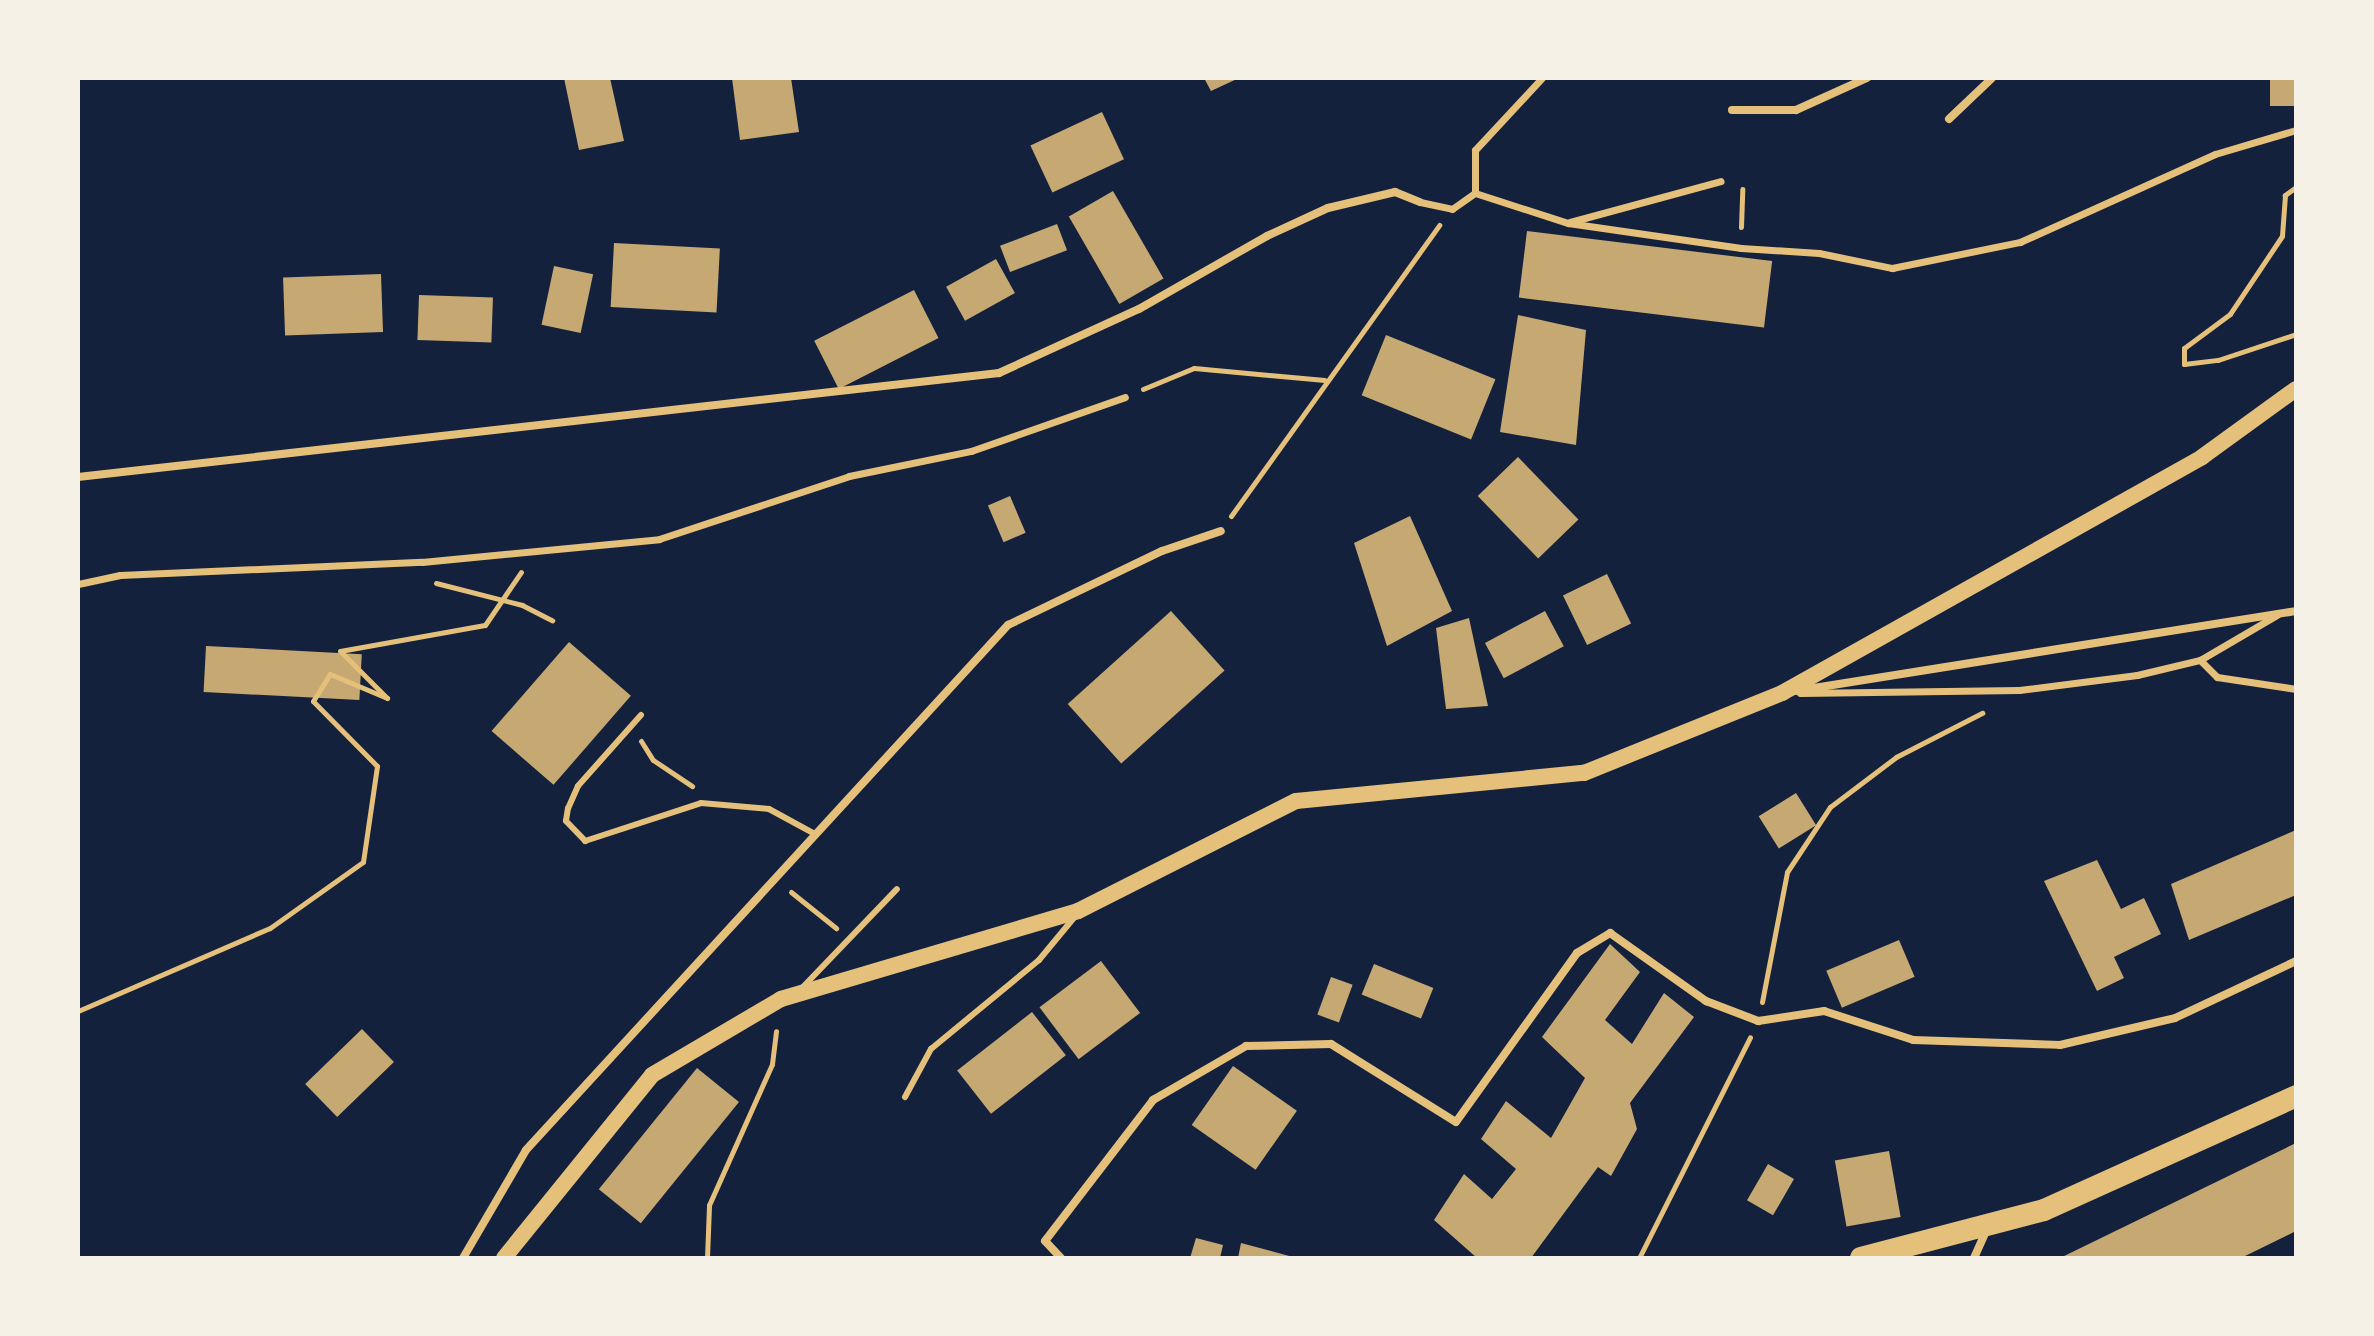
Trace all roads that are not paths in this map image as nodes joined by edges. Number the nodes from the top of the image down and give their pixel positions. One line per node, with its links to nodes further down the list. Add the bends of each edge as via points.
1 (1542, 78): 8 (street, via 1475,150)
2 (1867, 78): 4 (street, via 1796,110)
3 (1992, 78): 5 (street)
4 (1732, 110)
5 (1949, 119)
6 (2296, 130): 10 (street, via 2215,154 2020,242 1892,268 1819,253 1741,248)
7 (1721, 181): 10 (street)
8 (1475, 193): 9 (street, via 1452,209); 10 (street)
9 (1420, 202): 13 (street, via 1395,192 1328,208 1267,236 1139,309 999,373)
10 (1568, 223)
11 (2296, 389): 20 (main road, via 2202,457)
12 (1125, 397): 15 (street, via 971,451 849,476 659,539 422,562 120,575)
13 (78, 477)
14 (1221, 531): 22 (street, via 1162,551 1008,625)
15 (78, 584)
16 (2296, 611): 17 (street)
17 (2280, 614): 18 (street); 20 (street)
18 (2200, 660): 19 (street, via 2217,677); 20 (street, via 2137,675 2031,687)
19 (2296, 689)
20 (1782, 693): 24 (main road, via 1584,773 1296,801)
21 (641, 715): 22 (lane, via 578,786 566,821 585,841 668,811 716,803 769,809)
22 (815, 834): 30 (street, via 526,1150)
23 (897, 889): 26 (lane)
24 (1078, 911): 26 (main road); 28 (lane, via 1039,960 931,1049)
25 (2296, 961): 32 (street, via 2175,1018 2060,1045 1913,1040 1824,1011 1758,1021 1706,1001 1610,933 1577,953 1456,1122 1331,1044 1246,1046 1153,1100 1045,1241)
26 (789, 996): 31 (main road, via 652,1075)
27 (2296, 1096): 29 (highway, via 2107,1185)
28 (905, 1097)
29 (1987, 1228): 33 (highway); 34 (street)
30 (463, 1258)
31 (504, 1258)
32 (1061, 1258)
33 (1861, 1258)
34 (1974, 1258)

